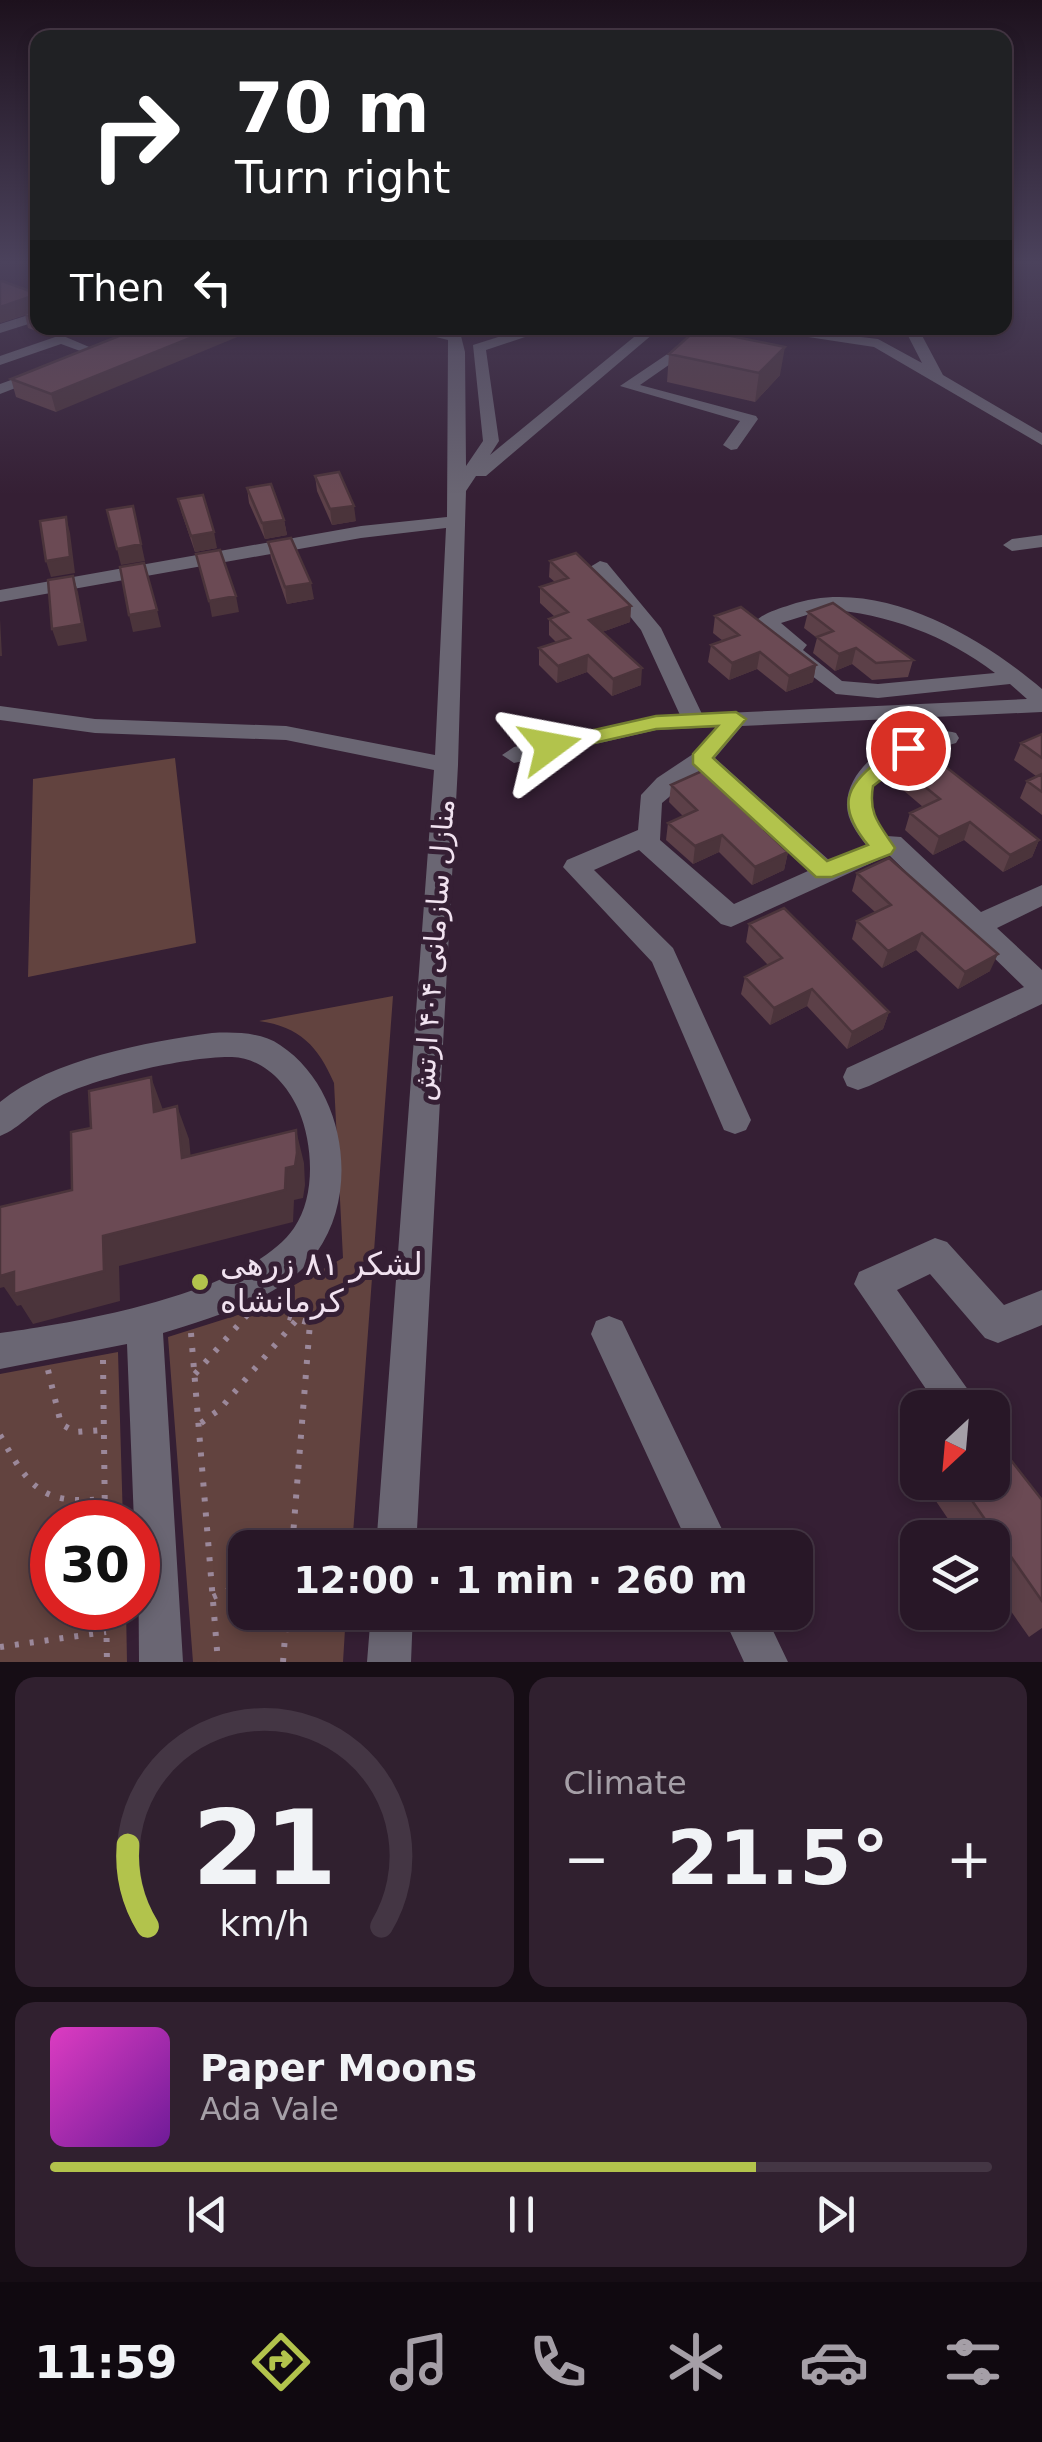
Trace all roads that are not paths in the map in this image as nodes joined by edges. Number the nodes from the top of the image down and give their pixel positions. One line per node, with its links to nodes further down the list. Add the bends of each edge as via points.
1 (59, 341): 13 (street)
2 (63, 341): 12 (street)
3 (455, 341): 18 (street, منازل سازمانی ۴۰۴ ارتش)
4 (500, 341): 18 (street, via 478,348 491,441)
5 (638, 341): 18 (street)
6 (697, 341): 17 (street, via 628,386 750,419)
7 (858, 341): 10 (street)
8 (876, 341): 10 (street)
9 (917, 341): 14 (street)
10 (878, 343): 14 (street)
11 (112, 345): 12 (street)
12 (94, 352): 15 (street)
13 (0, 361)
14 (936, 376): 16 (street)
15 (0, 389)
16 (1042, 440)
17 (731, 445)
18 (457, 491): 19 (street, منازل سازمانی ۴۰۴ ارتش)
19 (456, 522): 23 (street, via 362,532); 32 (street, منازل سازمانی ۴۰۴ ارتش)
20 (1042, 541): 21 (street)
21 (1012, 545)
22 (600, 567): 28 (street, via 651,628)
23 (0, 596)
24 (1017, 677): 24 (street, via 943,630 874,610 822,603 766,621 836,687 878,691); 25 (street)
25 (1042, 702): 27 (street)
26 (0, 712): 32 (street, via 95,726 286,733)
27 (736, 719): 28 (street); 31 (street)
28 (694, 721): 30 (street, via 656,722)
29 (948, 738): 34 (street, via 928,738 888,759 863,783 864,825)
30 (514, 754)
31 (701, 759): 33 (street, via 650,801 650,834); 35 (street)
32 (446, 765): 47 (street, منازل سازمانی ۴۰۴ ارتش)
33 (642, 838): 35 (street, via 731,917); 40 (street, via 576,867 663,956)
34 (883, 848): 35 (street); 37 (street, via 892,843)
35 (824, 872)
36 (1042, 895): 37 (street)
37 (978, 925): 38 (street)
38 (1042, 989): 39 (street)
39 (858, 1078)
40 (735, 1120)
41 (0, 1122): 43 (street, via 60,1078 223,1043 266,1050 305,1086 322,1129 325,1186 315,1229 251,1296)
42 (1040, 1312): 46 (street, via 998,1325 935,1254 871,1284)
43 (144, 1321): 45 (street); 51 (street)
44 (609, 1334): 48 (street)
45 (0, 1351)
46 (949, 1390)
47 (397, 1530)
48 (702, 1530)
49 (391, 1630): 52 (street)
50 (751, 1630): 53 (street)
51 (161, 1662)
52 (389, 1662)
53 (766, 1662)

